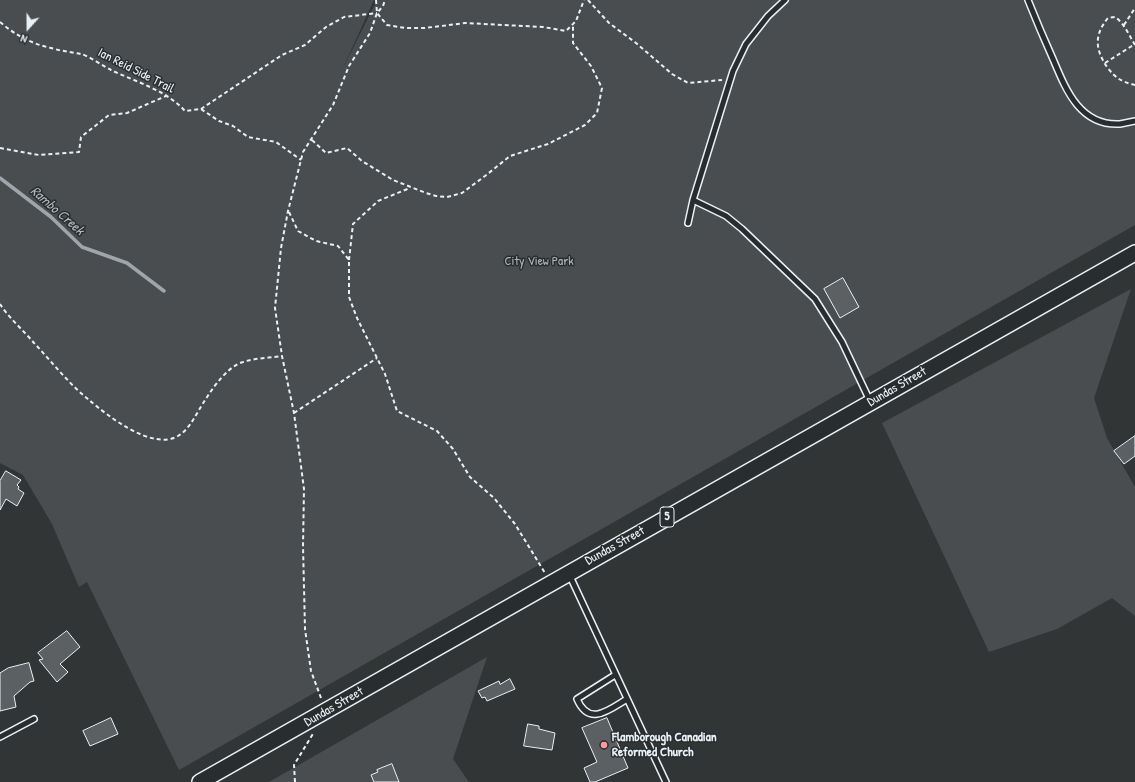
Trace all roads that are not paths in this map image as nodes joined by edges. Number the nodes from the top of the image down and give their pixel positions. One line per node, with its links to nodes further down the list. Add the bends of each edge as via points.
1 (786, 0): 4 (lane, via 768,16 746,44 731,79)
2 (1028, 0): 3 (lane, via 1063,85 1072,100 1084,113 1101,121 1120,124)
3 (1135, 121)
4 (693, 200): 5 (lane); 7 (lane, via 726,216 815,299 842,342)
5 (688, 223)
6 (1135, 253): 7 (main road, Dundas Street / 5)
7 (871, 402): 8 (main road, Dundas Street / 5)
8 (569, 573): 9 (lane); 13 (main road, Dundas Street / 5)
9 (616, 675): 10 (lane); 10 (lane, via 577,699 580,706 586,712 602,714)
10 (627, 700): 14 (lane)
11 (34, 719): 12 (lane)
12 (0, 737)
13 (200, 782)
14 (666, 782)

